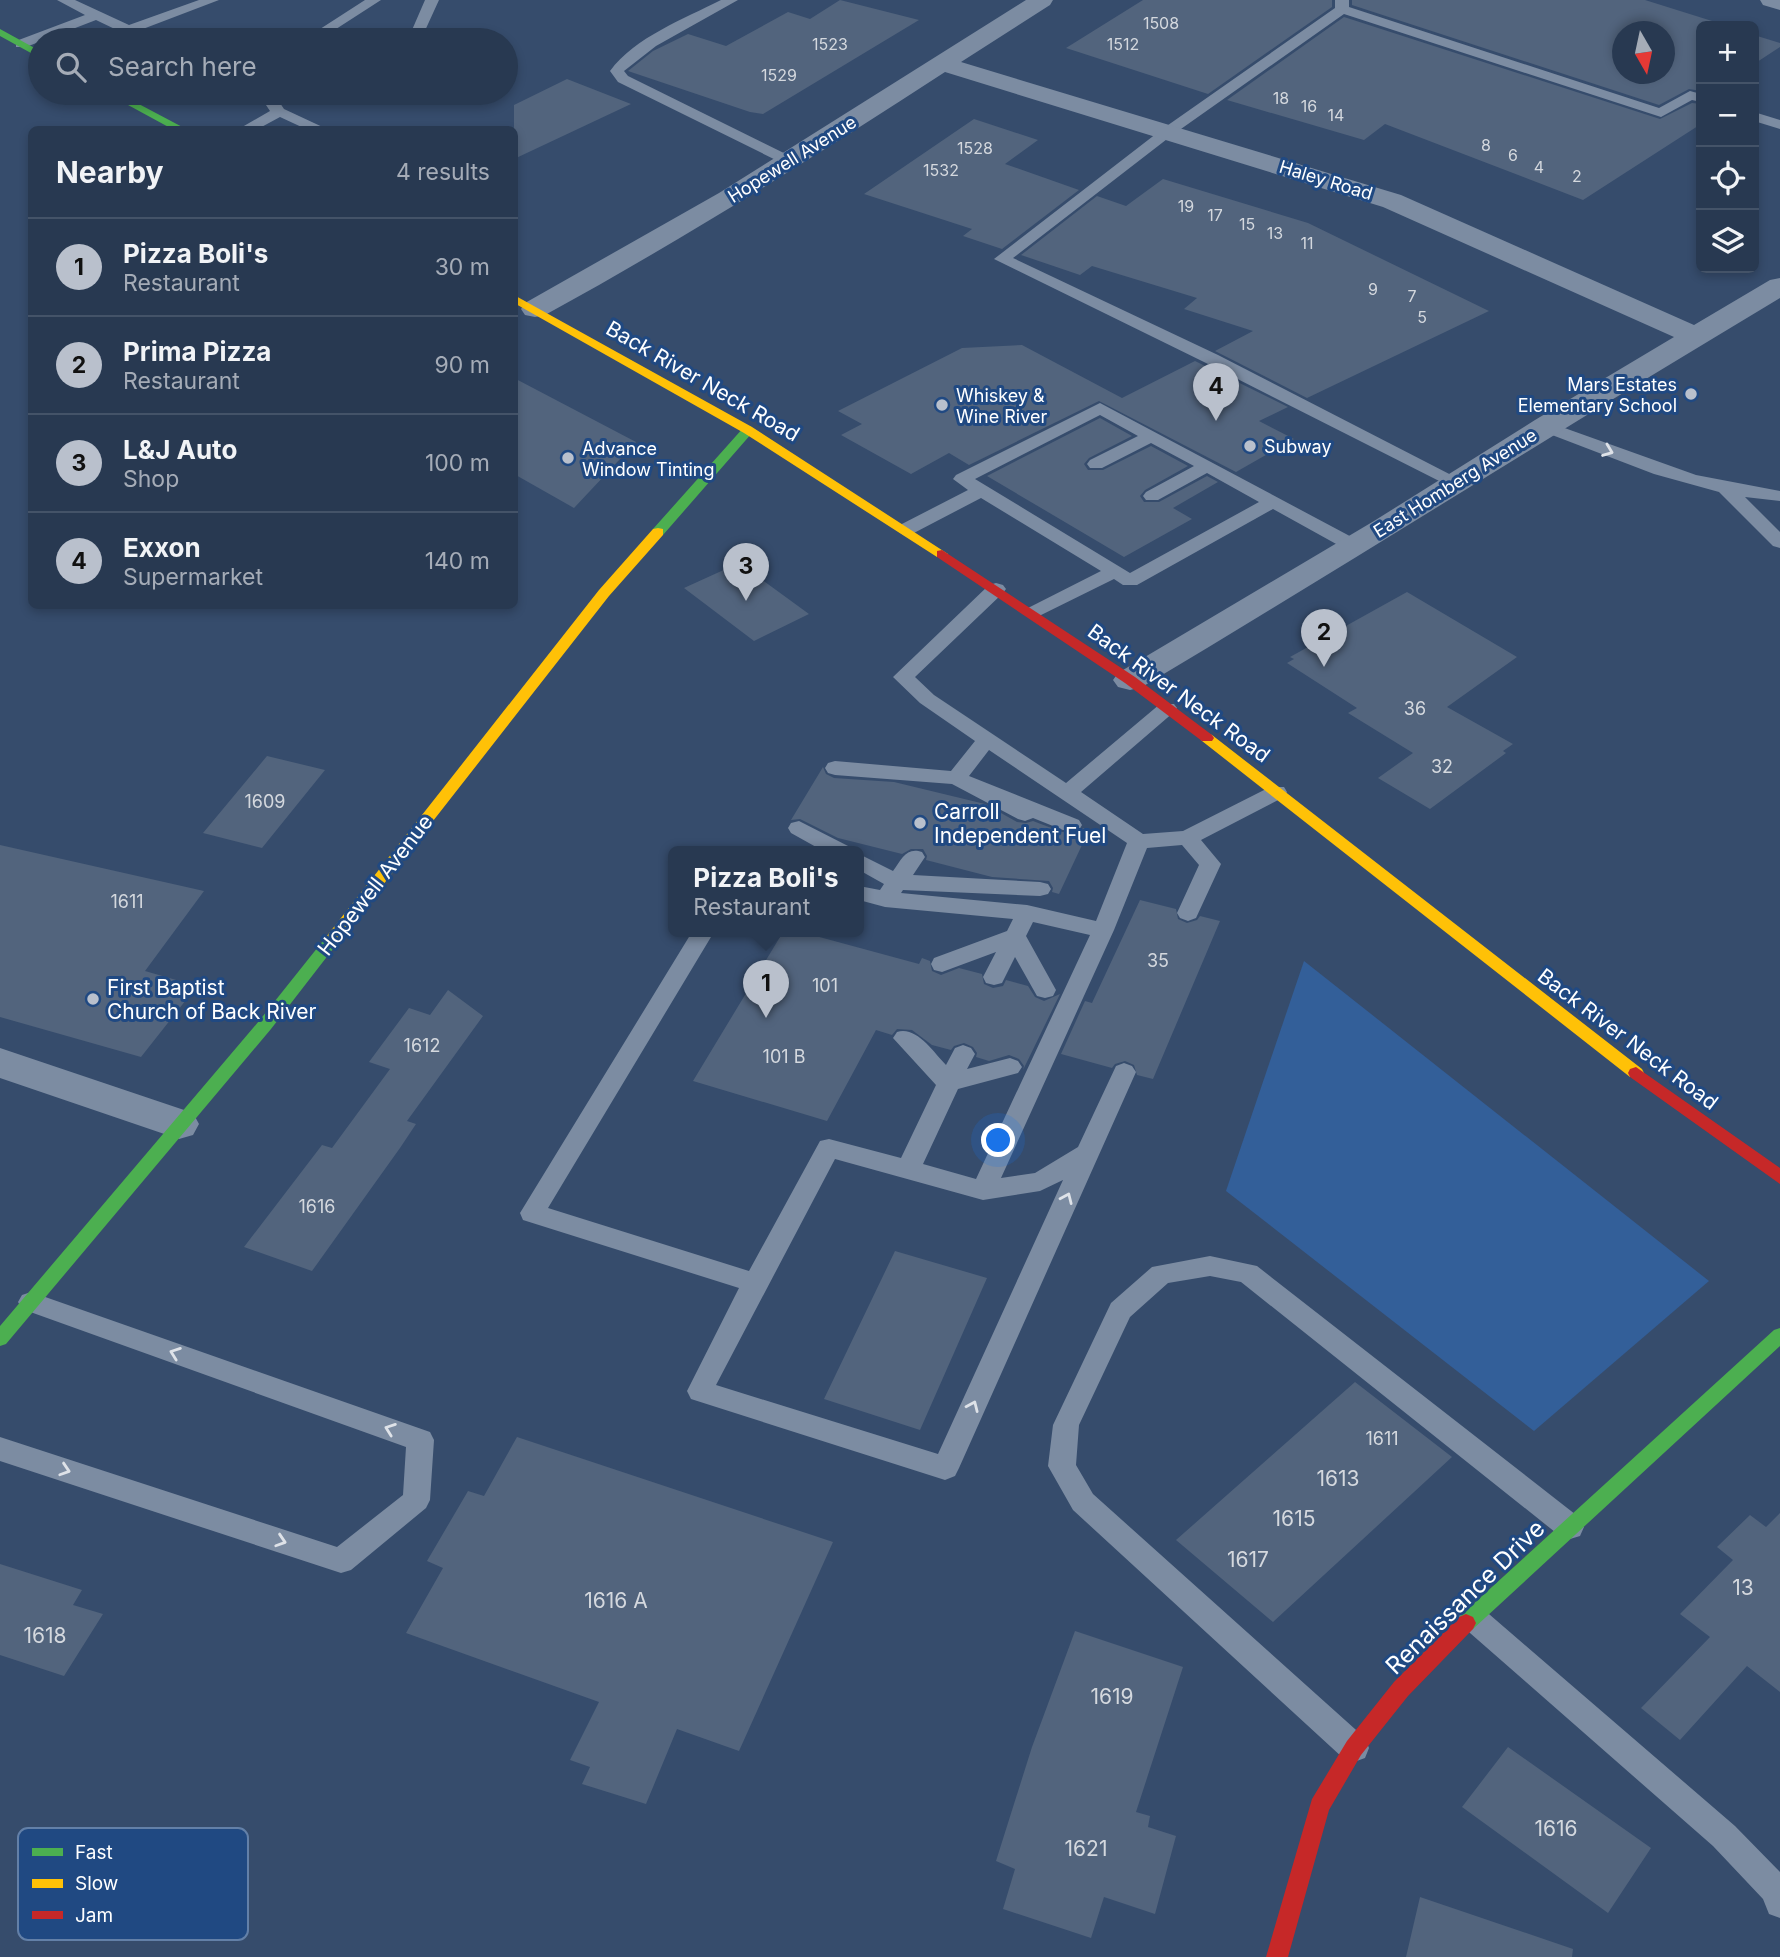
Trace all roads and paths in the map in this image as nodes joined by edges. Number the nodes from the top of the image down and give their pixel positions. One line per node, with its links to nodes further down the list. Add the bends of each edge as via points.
1 (64, 0): 11 (lane)
2 (184, 0): 14 (lane)
3 (212, 0): 15 (lane)
4 (374, 0): 16 (lane)
5 (432, 0): 17 (lane)
6 (731, 0): 33 (lane, via 637,53 617,72)
7 (1042, 0): 22 (street, Hopewell Avenue)
8 (1771, 0): 9 (street)
9 (1780, 3)
10 (1342, 4): 23 (lane, via 1661,113 1690,94); 32 (lane)
11 (97, 15): 12 (lane); 13 (lane)
12 (63, 28)
13 (118, 28)
14 (132, 28)
15 (135, 28)
16 (329, 28)
17 (420, 28)
18 (0, 32): 20 (street)
19 (28, 41): 20 (lane)
20 (21, 44): 21 (street)
21 (28, 48)
22 (943, 64): 32 (street, Haley Road); 33 (street, Hopewell Avenue)
23 (1696, 96)
24 (134, 105): 29 (street)
25 (273, 105): 26 (lane)
26 (279, 112): 30 (lane); 31 (lane)
27 (1759, 118): 28 (lane)
28 (1780, 125)
29 (175, 126)
30 (252, 126)
31 (312, 126)
32 (1166, 133): 36 (street, Haley Road, via 1392,201); 43 (lane, via 1002,259 1212,359)
33 (789, 161): 35 (street, Hopewell Avenue, via 625,261)
34 (1780, 286): 36 (street, East Homberg Avenue)
35 (525, 303): 38 (street, Back River Neck Road)
36 (1695, 336): 37 (street, East Homberg Avenue)
37 (1545, 426): 43 (street, East Homberg Avenue); 44 (lane, one-way to 44, via 1650,467)
38 (748, 430): 49 (street, Back River Neck Road); 90 (street, Hopewell Avenue, via 604,593 265,1025)
39 (1151, 436): 40 (lane); 41 (lane); 45 (lane, via 1100,408 962,479)
40 (1096, 464)
41 (1207, 466): 47 (lane); 48 (lane)
42 (1780, 476): 46 (lane)
43 (1453, 483): 51 (street, East Homberg Avenue)
44 (1724, 487): 46 (lane); 50 (lane)
45 (981, 491): 49 (lane); 52 (lane, via 1020,504 1072,536)
46 (1775, 495)
47 (1152, 496)
48 (1273, 502): 51 (lane); 52 (lane, via 1129,580)
49 (905, 530): 53 (street, Back River Neck Road)
50 (1780, 542)
51 (1354, 546): 55 (street, East Homberg Avenue)
52 (1116, 571): 54 (lane)
53 (996, 589): 54 (street, Back River Neck Road); 57 (lane, via 903,677)
54 (1033, 613): 55 (street, Back River Neck Road)
55 (1130, 680): 56 (street, Back River Neck Road)
56 (1167, 708): 61 (street, Back River Neck Road); 62 (lane)
57 (987, 739): 60 (lane); 62 (lane)
58 (835, 768): 60 (lane)
59 (879, 779): 60 (lane)
60 (955, 787): 63 (lane); 64 (lane)
61 (1277, 792): 66 (lane); 93 (street, Back River Neck Road, via 1600,1047)
62 (1067, 793): 67 (lane)
63 (1025, 814)
64 (1071, 825)
65 (799, 828): 68 (lane)
66 (1187, 838): 67 (lane); 76 (lane, via 1210,864)
67 (1139, 841): 78 (lane)
68 (843, 846)
69 (914, 857): 74 (lane)
70 (864, 863): 74 (lane)
71 (864, 866): 74 (lane)
72 (992, 877): 74 (lane)
73 (1040, 888): 74 (lane)
74 (891, 891): 75 (lane); 77 (lane)
75 (864, 893)
76 (1188, 912)
77 (1027, 913): 78 (lane); 79 (lane)
78 (1102, 930): 94 (lane)
79 (1015, 936): 81 (lane); 82 (lane); 83 (lane)
80 (699, 937): 95 (lane, via 532,1213)
81 (942, 964)
82 (994, 977)
83 (1045, 990)
84 (905, 1038): 89 (lane)
85 (963, 1054): 89 (lane)
86 (0, 1063): 90 (street)
87 (1010, 1067): 89 (lane)
88 (1124, 1072): 91 (lane)
89 (949, 1083): 92 (lane)
90 (178, 1124): 96 (street, Hopewell Avenue)
91 (1087, 1153): 94 (lane, via 1040,1182); 95 (lane, one-way to 91, via 700,1391 945,1468)
92 (909, 1168): 94 (lane); 95 (lane, via 829,1148)
93 (1780, 1177)
94 (983, 1190)
95 (755, 1283)
96 (31, 1301): 98 (street, Hopewell Avenue); 99 (lane, one-way to 96, via 341,1561 416,1500 420,1440)
97 (1780, 1335): 100 (street, Renaissance Drive)
98 (0, 1339)
99 (0, 1449)
100 (1570, 1527): 101 (street, Renaissance Drive); 102 (lane, via 1248,1273 1210,1266 1161,1274 1120,1310 1066,1425 1062,1466 1083,1502)
101 (1472, 1618): 102 (street, Renaissance Drive, via 1401,1689); 103 (lane, via 1724,1836 1777,1891)
102 (1354, 1748): 104 (street, Renaissance Drive, via 1320,1806)
103 (1780, 1903)
104 (1278, 1957)

